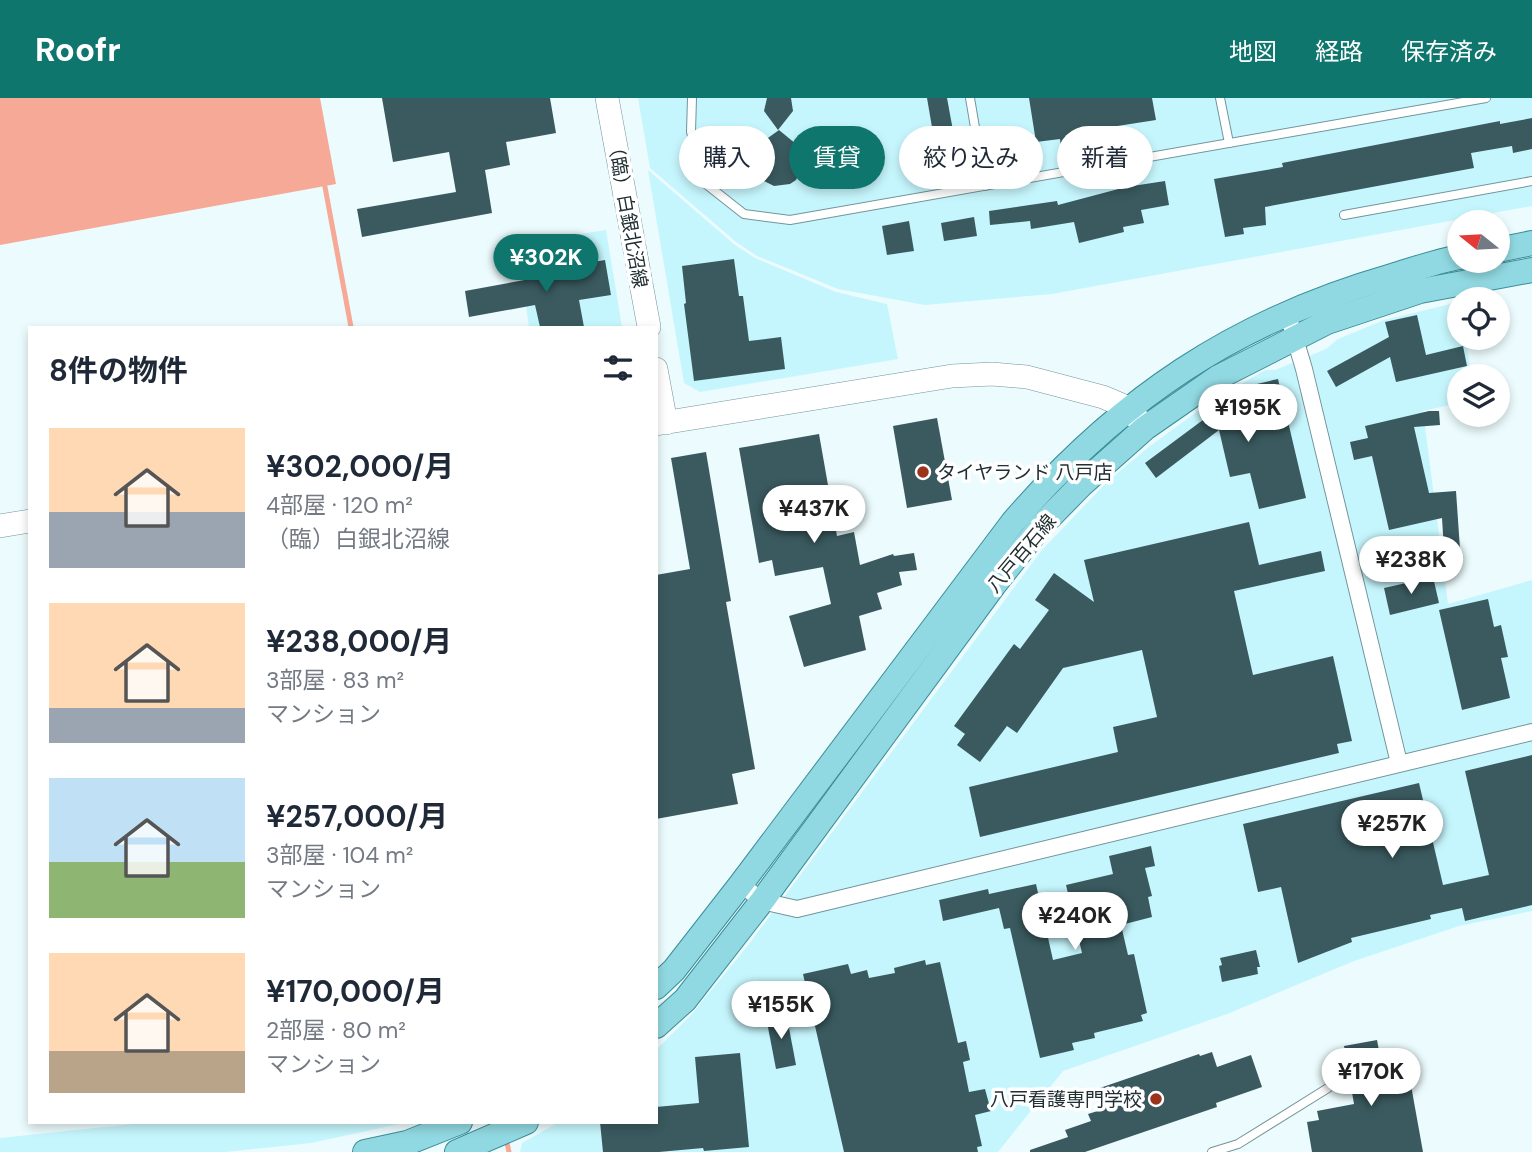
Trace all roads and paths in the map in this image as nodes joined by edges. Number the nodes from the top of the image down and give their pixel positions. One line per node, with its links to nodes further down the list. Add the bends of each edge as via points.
1 (607, 98): 19 (street, （臨）白銀北沼線)
2 (692, 98): 12 (lane, via 691,132 706,184 744,214 790,220)
3 (970, 98): 8 (lane)
4 (1220, 98): 9 (lane)
5 (1426, 98): 7 (lane)
6 (1486, 98): 7 (lane)
7 (1428, 108): 9 (lane)
8 (975, 126)
9 (1229, 143): 10 (lane)
10 (1043, 176)
11 (1532, 181): 13 (lane)
12 (968, 189)
13 (1344, 215)
14 (1532, 243): 15 (main road)
15 (1510, 248)
16 (1447, 261): 18 (main road, 八戸百石線)
17 (1532, 270): 20 (main road, 八戸百石線, via 1420,291 1327,322)
18 (1287, 312): 20 (street); 22 (main road, 八戸百石線, via 1206,353)
19 (649, 326)
20 (1296, 338): 24 (main road, 八戸百石線, via 1217,378); 28 (street)
21 (658, 391): 23 (street)
22 (1129, 408): 23 (street, via 1027,377 992,374 951,376); 24 (street); 29 (main road, 八戸百石線, via 1051,478 1013,523)
23 (661, 424)
24 (1145, 428): 30 (main road, 八戸百石線, via 1081,485 1017,556)
25 (28, 521): 26 (street)
26 (0, 526)
27 (1532, 732): 28 (street)
28 (1399, 763): 30 (street, via 834,902 797,909)
29 (741, 884): 30 (street); 31 (main road, 八戸百石線)
30 (762, 901): 32 (main road, 八戸百石線, via 685,1000)
31 (658, 985)
32 (658, 1025)
33 (1328, 1088): 39 (lane, via 1238,1144)
34 (456, 1124): 36 (main road)
35 (521, 1124): 38 (main road)
36 (409, 1147): 37 (main road)
37 (365, 1152)
38 (457, 1152)
39 (1212, 1152)

